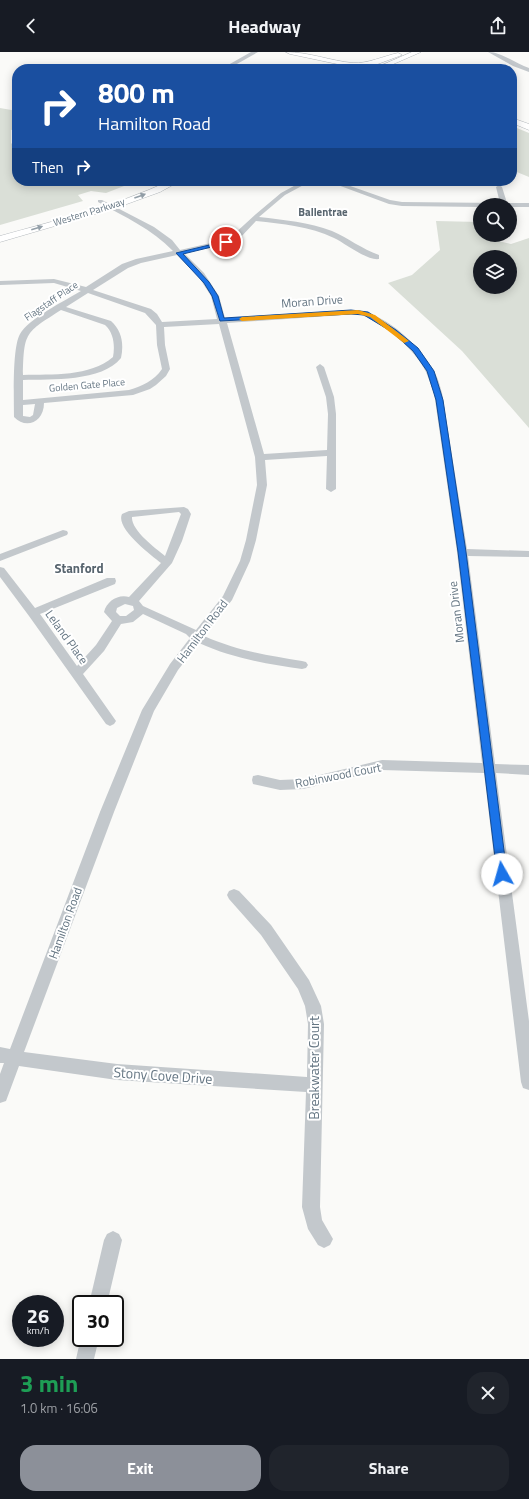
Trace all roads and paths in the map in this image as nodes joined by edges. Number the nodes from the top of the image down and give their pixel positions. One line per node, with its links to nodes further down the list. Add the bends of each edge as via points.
1 (255, 52): 7 (street)
2 (418, 52): 5 (main road)
3 (491, 52): 14 (street)
4 (287, 53): 6 (highway)
5 (399, 56): 6 (highway, via 368,64); 11 (main road); 12 (main road); 13 (highway)
6 (328, 61): 8 (highway); 9 (highway); 10 (highway)
7 (235, 64)
8 (334, 64)
9 (338, 64)
10 (343, 64)
11 (380, 64)
12 (385, 64)
13 (392, 64)
14 (513, 64)
15 (517, 66): 16 (street)
16 (529, 70)
17 (517, 113): 18 (highway)
18 (529, 118)
19 (517, 122): 20 (highway)
20 (529, 127)
21 (165, 186): 31 (main road, Western Parkway, one-way to 21)
22 (298, 186): 32 (street, Flagstaff Place, via 283,194)
23 (344, 186): 28 (street, via 402,204)
24 (499, 187): 26 (street)
25 (136, 188): 27 (main road, Western Parkway)
26 (502, 198)
27 (100, 201): 31 (street, Hamilton Road); 33 (main road, Western Parkway)
28 (473, 204)
29 (517, 204): 30 (street)
30 (529, 204)
31 (110, 207): 34 (main road, Western Parkway, one-way to 31); 35 (street, Hamilton Road, via 158,234 171,243)
32 (254, 219): 35 (street, Flagstaff Place, via 236,237 226,242); 36 (street, via 328,232)
33 (0, 230)
34 (0, 239)
35 (179, 253): 38 (street, Flagstaff Place, via 129,264); 40 (street, Hamilton Road, via 207,282 215,296)
36 (376, 257)
37 (0, 283): 38 (street, via 54,282)
38 (86, 290): 39 (street, Flagstaff Place); 41 (street, via 148,311)
39 (60, 307): 43 (street, Flagstaff Place, via 35,323 23,336 20,346); 43 (street, via 114,327 117,358 110,365 96,371)
40 (222, 320): 41 (street, Moran Drive); 47 (street, Hamilton Road); 50 (street, Moran Drive, via 358,312 372,316 415,350 430,371 438,393)
41 (160, 325): 44 (street, Golden Gate Place, via 166,369 147,387 121,394)
42 (320, 367): 46 (street, via 330,397)
43 (19, 378): 45 (street, Flagstaff Place)
44 (39, 401): 45 (street, Golden Gate Place); 45 (street, Flagstaff Place, via 37,416 29,420 18,417)
45 (18, 403)
46 (332, 453): 47 (street); 48 (street)
47 (260, 457): 59 (street, Hamilton Road, via 262,484 245,561 228,597)
48 (331, 489)
49 (63, 532): 52 (street)
50 (462, 552): 51 (street); 63 (street, Moran Drive)
51 (529, 554)
52 (0, 558)
53 (168, 563): 53 (street, via 186,514 184,511 158,510 126,516 128,526 148,548); 56 (street)
54 (0, 570): 57 (street, Leland Place)
55 (111, 581): 57 (street)
56 (136, 608): 58 (street, via 128,620); 58 (street, via 121,601 112,605 111,615); 59 (street, via 185,637)
57 (33, 613): 61 (street, Leland Place)
58 (118, 620): 61 (street, via 93,659)
59 (197, 638): 60 (street, via 236,654); 67 (street, Hamilton Road, via 164,682 148,710)
60 (302, 665)
61 (77, 673): 62 (street, Leland Place)
62 (110, 721)
63 (490, 768): 64 (street, Robinwood Court); 65 (street, Robinwood Court, via 382,765 303,784 280,785); 68 (street, Moran Drive)
64 (529, 770)
65 (258, 780)
66 (234, 895): 69 (street, Breakwater Court, via 266,930 304,986 313,1006 316,1024)
67 (7, 1056): 69 (street, Stony Cove Drive, via 93,1070); 70 (street, Hamilton Road)
68 (529, 1082)
69 (313, 1086): 71 (street, Breakwater Court, via 311,1207 314,1223)
70 (0, 1095)
71 (324, 1239)
72 (113, 1240): 73 (street)
73 (100, 1295)
74 (88, 1347): 75 (street)
75 (85, 1359)

